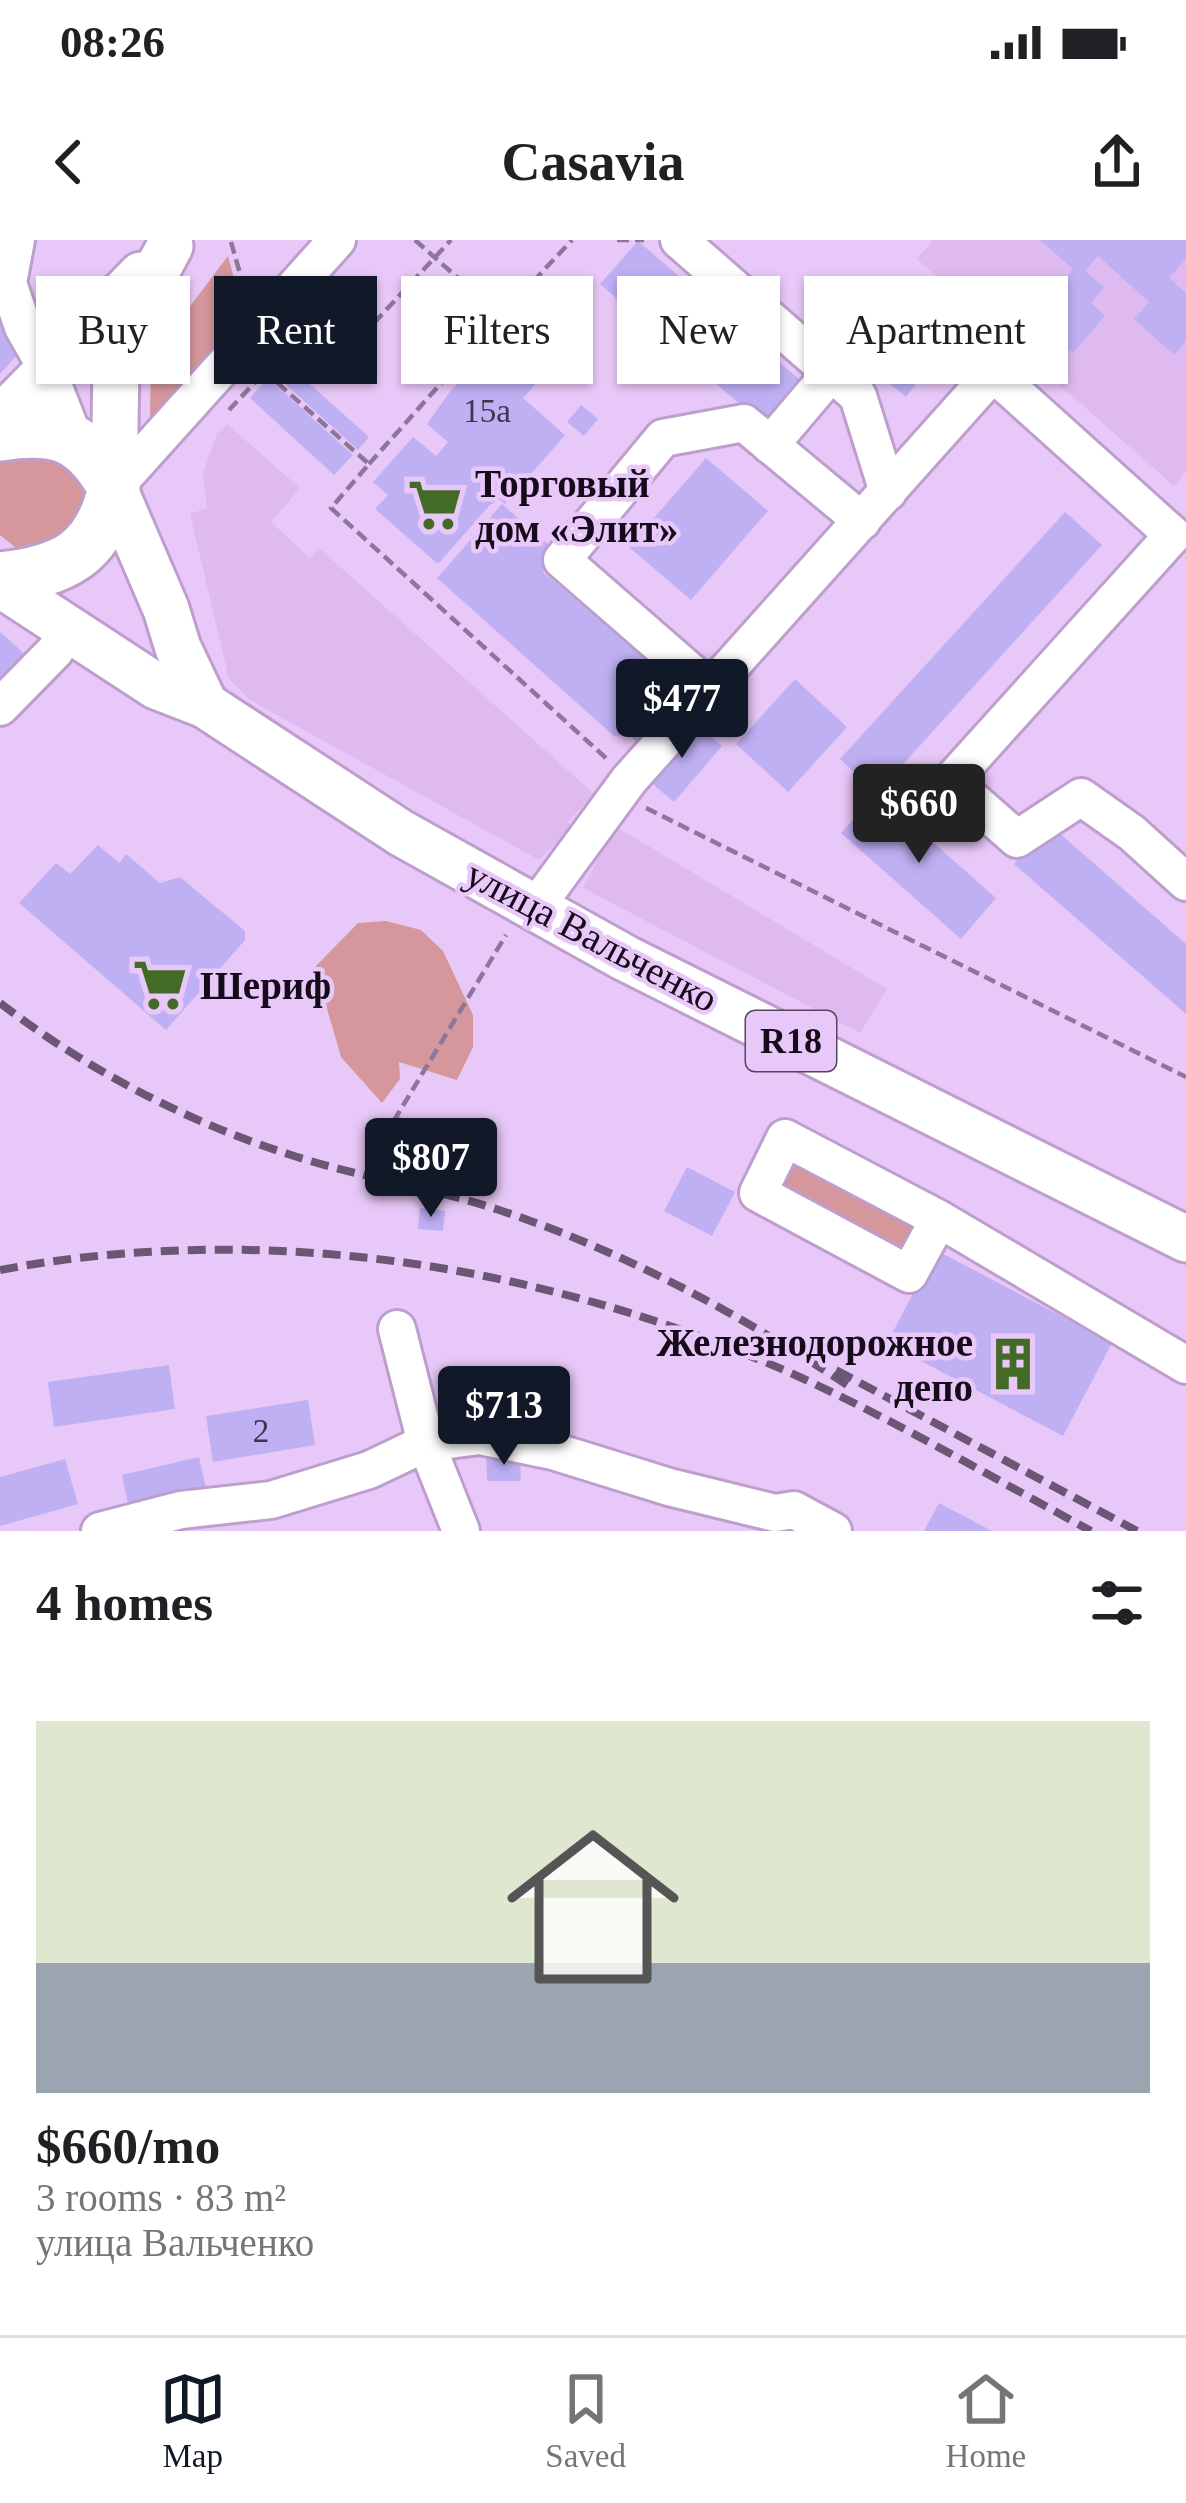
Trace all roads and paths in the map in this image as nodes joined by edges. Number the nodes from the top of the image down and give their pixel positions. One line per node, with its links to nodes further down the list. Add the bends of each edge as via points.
1 (16, 240): 16 (street, via 8,283)
2 (337, 240): 27 (street)
3 (415, 240): 10 (path)
4 (451, 240): 10 (path)
5 (572, 240): 13 (path)
6 (617, 240): 7 (path)
7 (644, 240)
8 (680, 240): 15 (street)
9 (173, 243): 11 (main road); 27 (main road, via 128,324 116,366)
10 (435, 258): 12 (path); 14 (path)
11 (140, 276)
12 (455, 276)
13 (538, 276)
14 (377, 320)
15 (804, 349)
16 (36, 350)
17 (36, 380): 22 (main road)
18 (53, 384): 24 (street)
19 (440, 384): 26 (path)
20 (822, 384): 25 (street)
21 (844, 384): 28 (street, via 858,396)
22 (0, 418)
23 (0, 435): 24 (highway, via 32,430)
24 (75, 440): 27 (highway)
25 (770, 445): 29 (street); 36 (street, via 744,423 663,438 562,560)
26 (369, 464)
27 (114, 488): 31 (highway, via 108,516 77,556); 32 (main road)
28 (888, 492): 29 (street); 30 (street, via 993,374)
29 (862, 521): 36 (street)
30 (1179, 536): 38 (street, via 951,781 1017,839 1082,797)
31 (0, 581): 33 (main road, улица Вальченко / R18)
32 (166, 609): 34 (main road, via 165,628 147,655); 37 (main road)
33 (69, 627): 34 (main road, улица Вальченко / R18); 35 (street, via 55,651)
34 (118, 660): 37 (main road, улица Вальченко / R18)
35 (8, 687)
36 (710, 688): 39 (street)
37 (205, 706): 39 (main road, улица Вальченко / R18)
38 (1186, 882)
39 (524, 917): 40 (path); 44 (main road, улица Вальченко / R18, via 625,958)
40 (400, 1112): 41 (path); 42 (path)
41 (375, 1152)
42 (382, 1178)
43 (939, 1220): 43 (street, via 784,1138 758,1192 909,1274); 46 (street)
44 (1186, 1239)
45 (397, 1329): 47 (street)
46 (1186, 1365)
47 (426, 1444): 48 (street, via 271,1501 181,1510); 49 (street); 50 (street, via 480,1436 554,1451 775,1513 794,1510)
48 (100, 1531)
49 (461, 1531)
50 (833, 1531)

